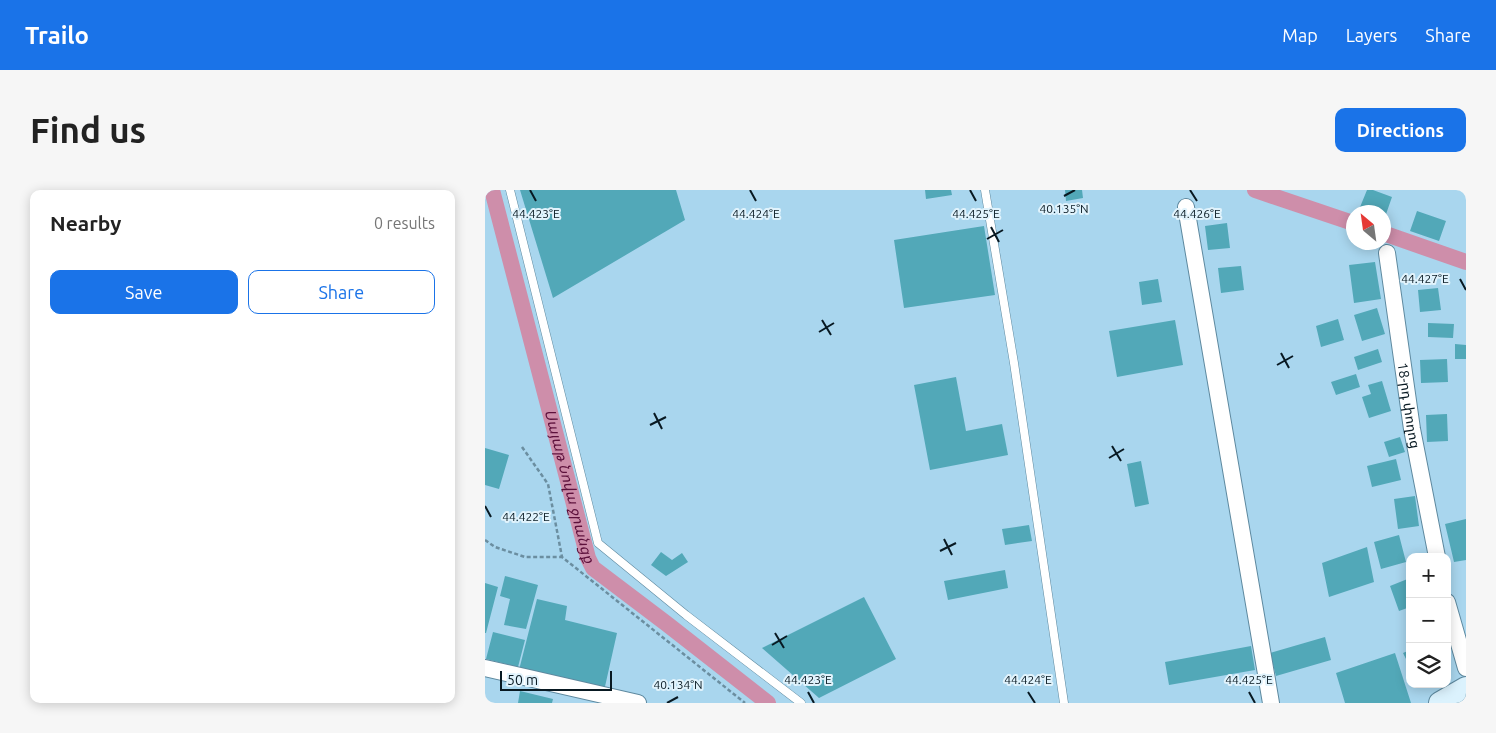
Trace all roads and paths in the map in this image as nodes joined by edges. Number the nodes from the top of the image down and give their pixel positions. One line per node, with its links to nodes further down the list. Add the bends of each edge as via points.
1 (510, 190): 15 (lane, via 598,543)
2 (985, 190): 16 (lane)
3 (1186, 207): 17 (street)
4 (1387, 253): 7 (street, 18-րդ փողոց, via 1412,429)
5 (523, 447): 8 (path, via 548,484)
6 (485, 540): 8 (path, via 495,547 525,557)
7 (1436, 553)
8 (562, 557): 14 (path)
9 (1451, 616): 11 (street)
10 (485, 668): 13 (street)
11 (1466, 668)
12 (1466, 688): 18 (main road)
13 (637, 703)
14 (745, 703)
15 (801, 703)
16 (1064, 703)
17 (1271, 703)
18 (1440, 703)

